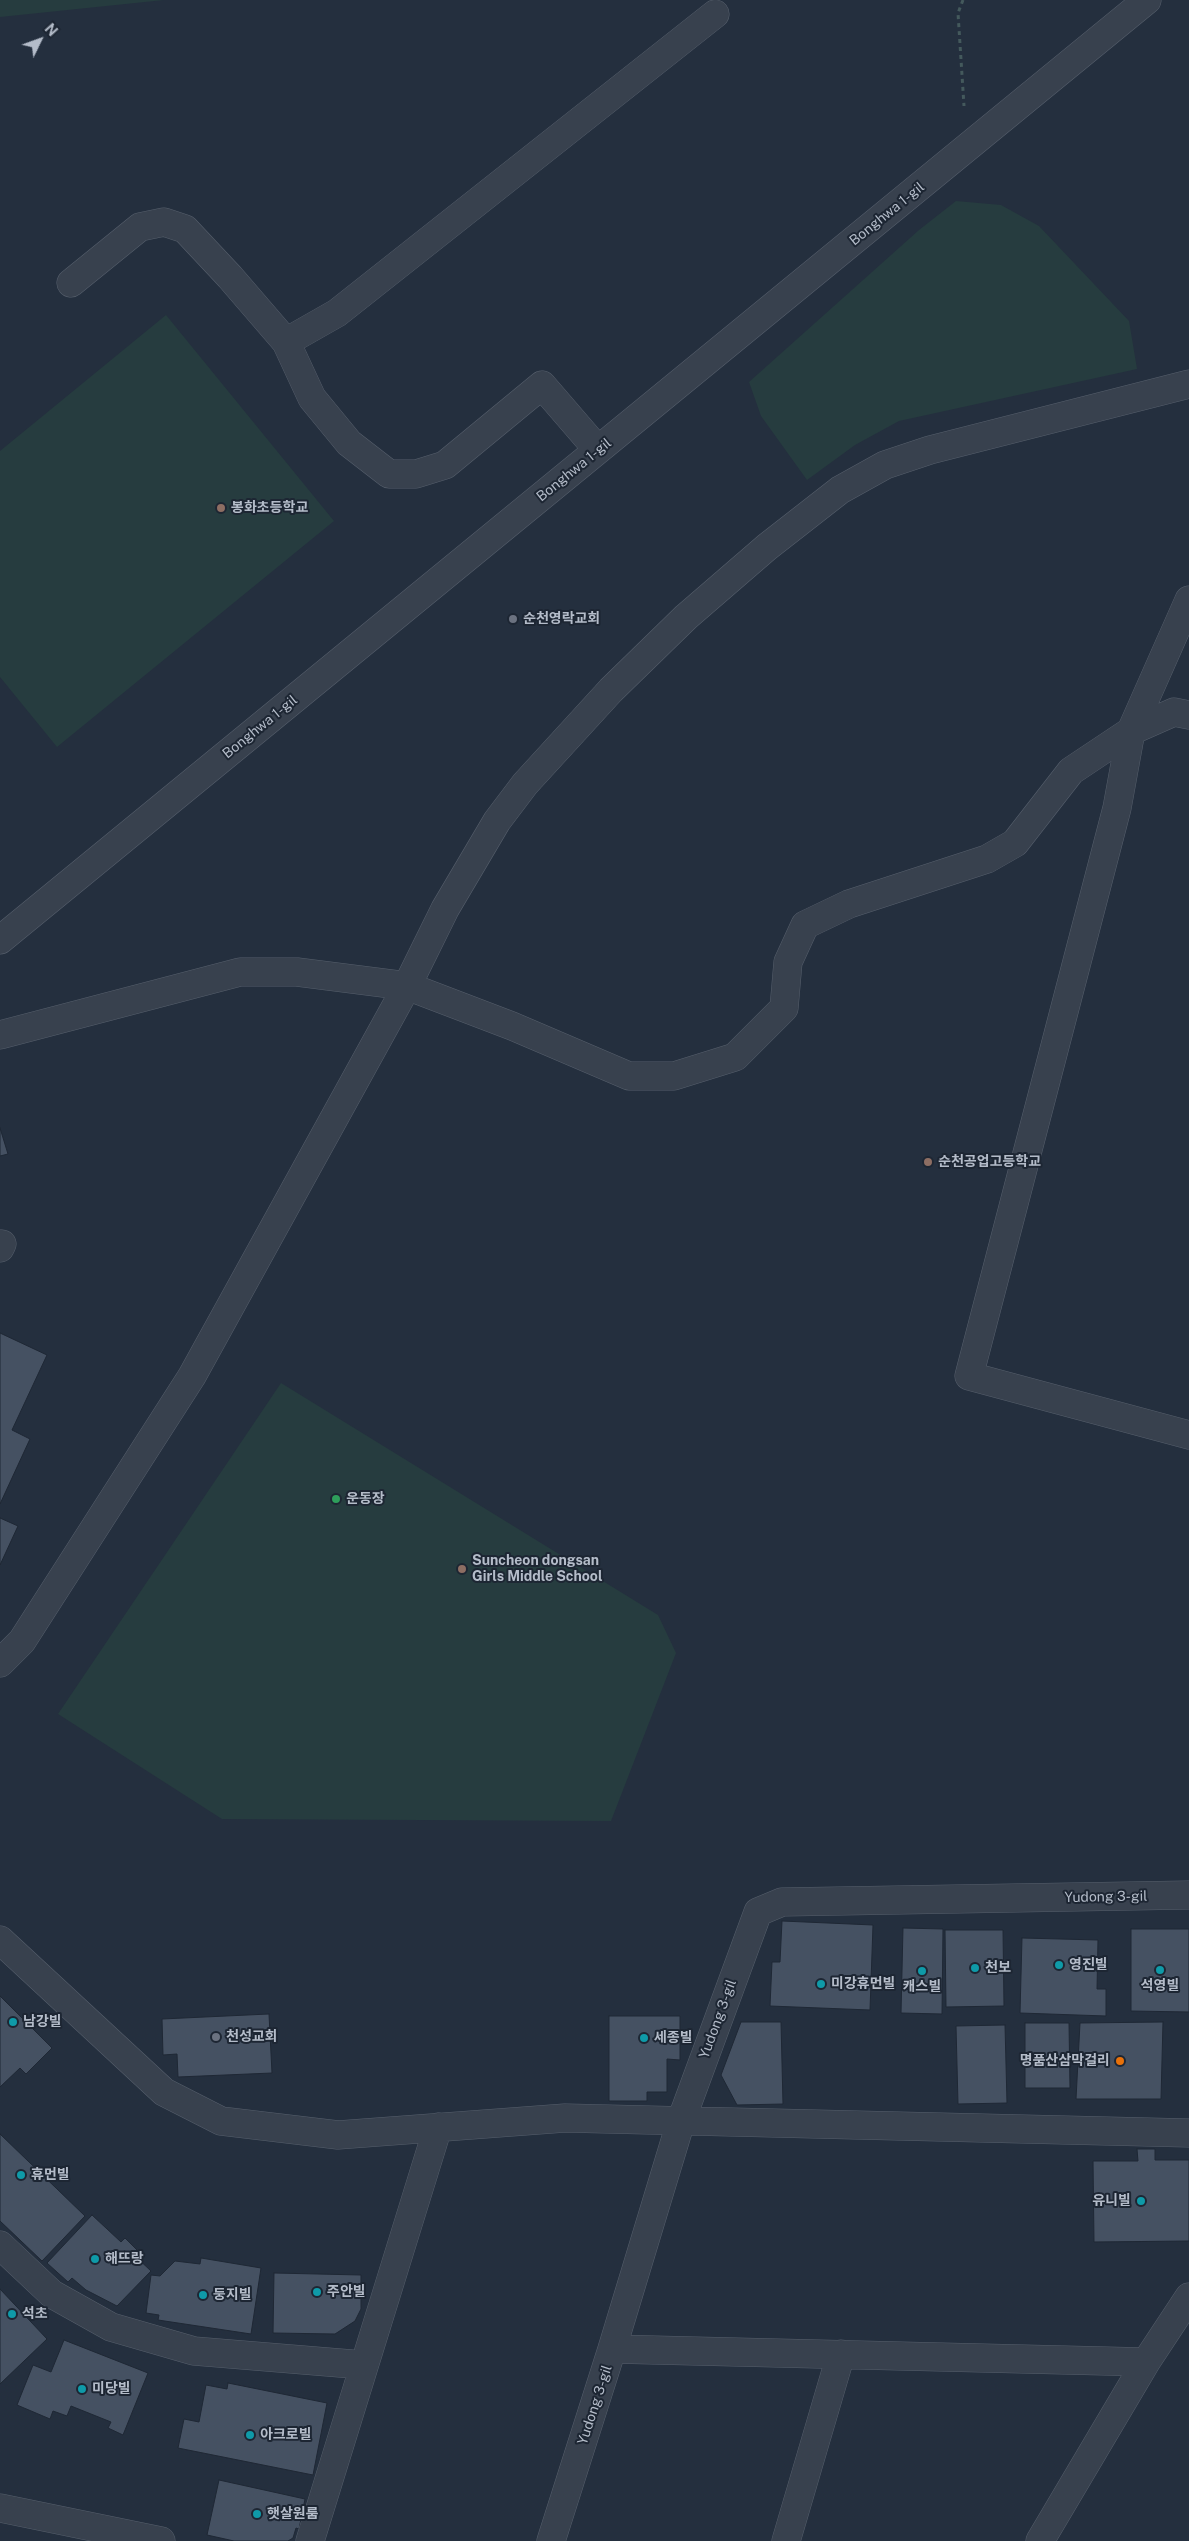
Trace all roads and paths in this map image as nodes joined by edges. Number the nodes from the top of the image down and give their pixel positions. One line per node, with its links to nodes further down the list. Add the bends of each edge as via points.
1 (964, 0): 4 (path, via 958,14)
2 (1147, 0): 4 (street, Bonghwa 1-gil)
3 (714, 14): 6 (street, via 337,312)
4 (966, 149): 8 (street, Bonghwa 1-gil)
5 (71, 283): 6 (street, via 140,227 164,222 185,229)
6 (286, 342): 8 (street, via 312,398 348,442 389,474 416,474 445,464 542,385)
7 (1189, 384): 13 (street, via 930,450 885,465 840,490 686,617 611,690 525,784 497,821 472,863)
8 (598, 450): 12 (street, Bonghwa 1-gil)
9 (1189, 600): 11 (street)
10 (1189, 715): 11 (street, via 1174,712)
11 (1132, 731): 13 (street, via 1071,771 1015,843 987,859 849,904 805,925 788,962 784,1008 735,1057 674,1076 629,1076); 15 (street, via 1117,808 969,1376)
12 (0, 940)
13 (407, 986): 14 (street, via 297,972 240,972); 16 (street, via 192,1376 22,1642)
14 (0, 1035)
15 (1189, 1435)
16 (0, 1663)
17 (1189, 1896): 19 (street, Yudong 3-gil, via 782,1902 758,1912)
18 (5, 1955): 20 (street, via 164,2092 221,2121 338,2135)
19 (681, 2121): 20 (street, via 564,2118); 21 (street); 24 (street, Yudong 3-gil)
20 (438, 2127): 27 (street)
21 (1189, 2133)
22 (0, 2245): 27 (street, via 52,2294 110,2327 194,2351)
23 (1189, 2297): 26 (street)
24 (612, 2349): 25 (street); 31 (street, Yudong 3-gil)
25 (841, 2354): 26 (street); 32 (street)
26 (1146, 2362): 33 (street)
27 (364, 2365): 30 (street)
28 (0, 2508): 29 (street)
29 (161, 2541)
30 (310, 2541)
31 (551, 2541)
32 (786, 2541)
33 (1040, 2541)

